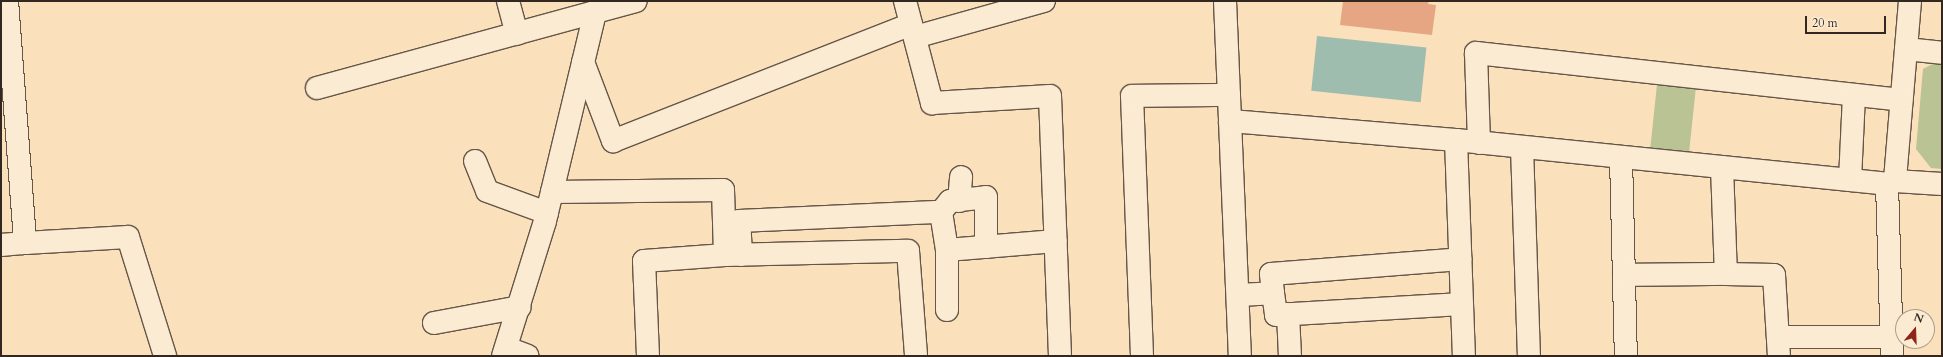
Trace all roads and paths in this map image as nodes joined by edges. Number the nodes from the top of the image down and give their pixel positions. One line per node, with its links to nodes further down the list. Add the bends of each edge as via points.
1 (7, 1): 9 (street)
2 (508, 1): 11 (street)
3 (636, 1): 8 (street)
4 (905, 1): 10 (street)
5 (1044, 1): 10 (street)
6 (1225, 1): 16 (street)
7 (1910, 1): 12 (street)
8 (595, 12): 11 (street); 14 (street)
9 (5, 28): 35 (street)
10 (913, 30): 14 (street, via 613,141); 34 (street, via 932,103 1050,96)
11 (518, 34): 15 (street)
12 (1906, 49): 13 (street); 18 (street)
13 (1942, 53)
14 (583, 62): 30 (street)
15 (317, 88)
16 (1229, 95): 19 (street); 58 (street, via 1132,96)
17 (1854, 95): 18 (street); 21 (street, via 1476,53); 27 (street)
18 (1901, 100): 28 (street)
19 (1230, 121): 20 (street); 44 (street)
20 (1456, 140): 21 (street); 40 (street)
21 (1479, 143): 22 (street)
22 (1522, 147): 23 (street); 62 (street)
23 (1621, 157): 25 (street); 42 (street)
24 (475, 161): 33 (street, via 487,191)
25 (1722, 167): 27 (street); 41 (street)
26 (961, 177): 31 (street)
27 (1850, 180): 28 (street)
28 (1891, 183): 29 (street); 51 (street)
29 (1942, 184)
30 (552, 192): 33 (street); 39 (street, via 723,190)
31 (959, 200): 32 (street, via 950,201); 37 (street, via 986,197)
32 (941, 212): 38 (street); 39 (street, via 739,221)
33 (547, 213): 46 (street)
34 (1056, 241): 37 (street); 57 (street)
35 (25, 243): 36 (street); 53 (street, via 128,237)
36 (1, 245)
37 (986, 247): 38 (street)
38 (947, 250): 47 (street)
39 (733, 255): 55 (street, via 644,261); 56 (street, via 908,251)
40 (1460, 260): 43 (street, via 1271,274); 45 (street)
41 (1726, 274): 42 (street); 50 (street, via 1774,275)
42 (1624, 275): 63 (street)
43 (1273, 293): 44 (street); 48 (street, via 1276,315)
44 (1238, 296): 59 (street)
45 (1462, 304): 48 (street); 61 (street)
46 (520, 307): 49 (street); 52 (street)
47 (948, 310)
48 (1288, 314): 60 (street)
49 (434, 323)
50 (1778, 346): 51 (street)
51 (1892, 347)
52 (505, 352): 54 (street)
53 (165, 356)
54 (528, 356)
55 (648, 356)
56 (916, 356)
57 (1060, 356)
58 (1142, 356)
59 (1240, 356)
60 (1290, 356)
61 (1464, 356)
62 (1529, 356)
63 (1626, 356)

